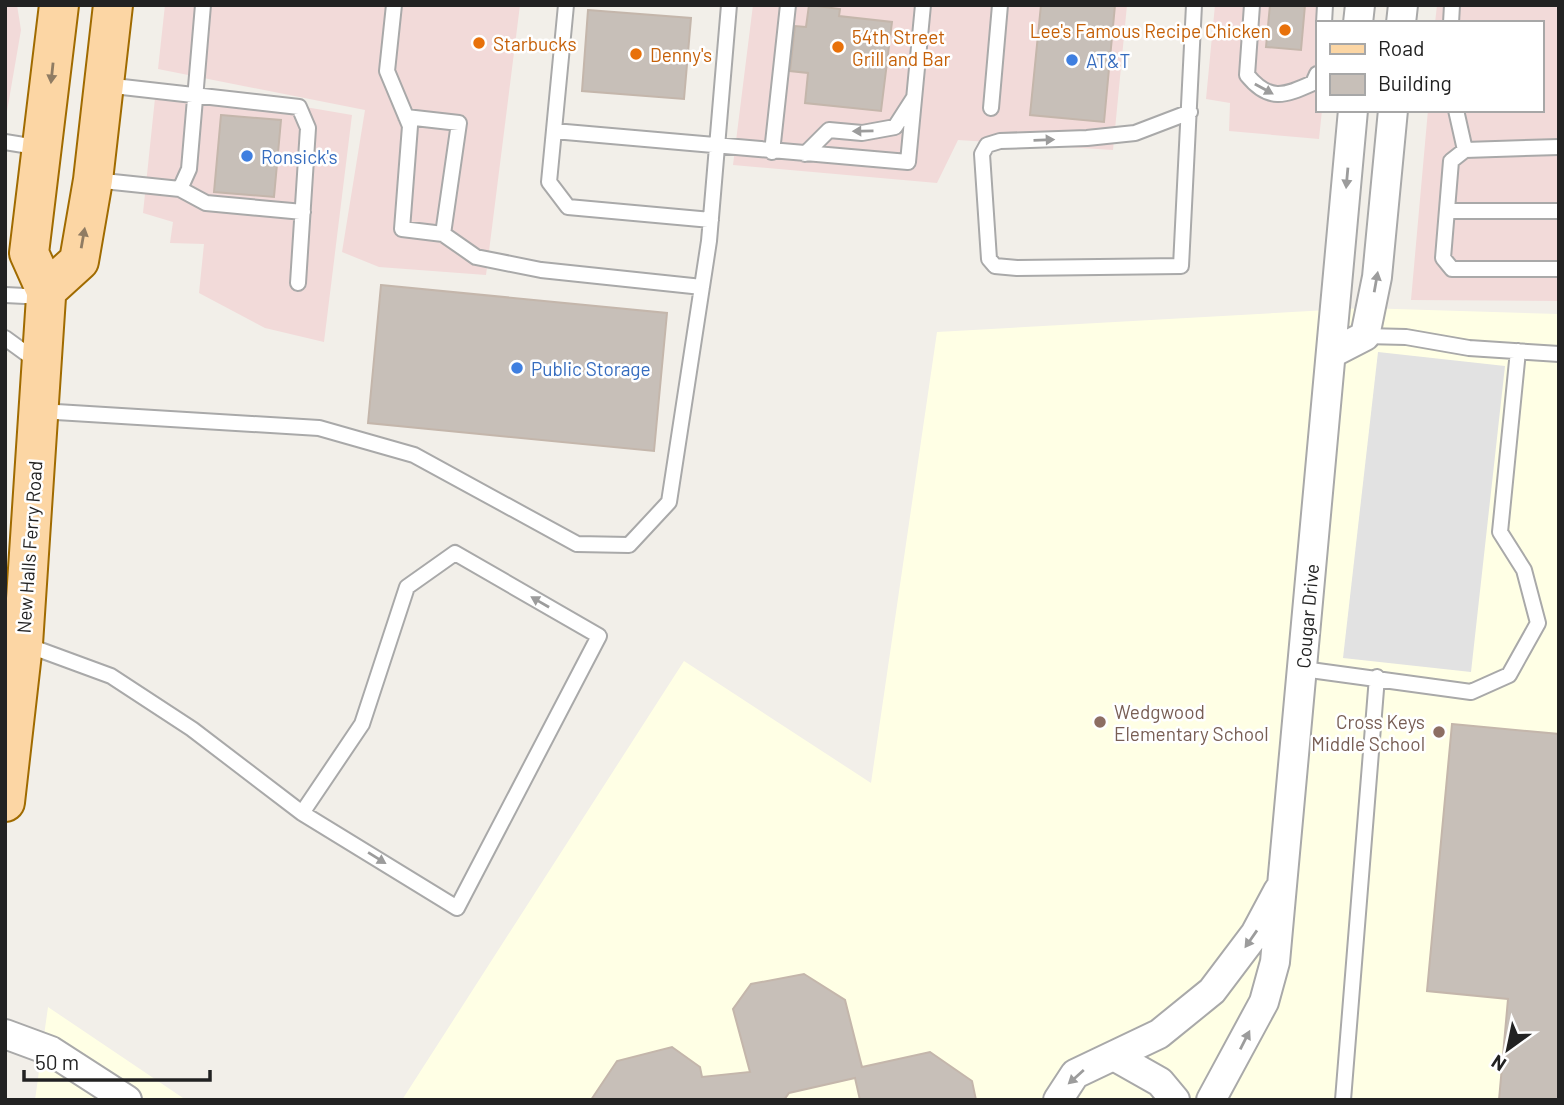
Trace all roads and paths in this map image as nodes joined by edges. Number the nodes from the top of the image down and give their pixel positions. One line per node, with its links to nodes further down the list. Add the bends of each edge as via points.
1 (59, 5): 26 (main road, New Halls Ferry Road, one-way to 26)
2 (113, 5): 13 (main road)
3 (203, 5): 14 (lane)
4 (394, 5): 21 (lane, via 387,71)
5 (566, 5): 22 (lane)
6 (729, 5): 24 (lane)
7 (788, 5): 28 (lane)
8 (923, 5): 15 (lane)
9 (1000, 5): 16 (lane)
10 (1194, 5): 17 (lane)
11 (1252, 5): 12 (lane, one-way to 12, via 1247,75 1258,88 1274,95 1289,94 1313,83)
12 (1316, 76)
13 (103, 85): 14 (lane); 30 (main road)
14 (195, 97): 31 (lane, via 190,169); 34 (lane, via 299,107 308,128)
15 (914, 97): 29 (lane, one-way to 29, via 895,127 862,133 829,130); 29 (lane, via 908,162)
16 (990, 108)
17 (1190, 112): 17 (lane, one-way to 17, via 1181,266 995,266 989,259 982,154 987,145 1135,133)
18 (1353, 112): 45 (street, Cougar Drive, one-way to 45)
19 (1393, 112): 42 (street, one-way to 19, via 1377,277)
20 (1456, 112): 27 (lane)
21 (406, 117): 36 (lane, via 410,126 402,229); 36 (lane, via 459,123)
22 (554, 131): 24 (lane); 35 (lane, via 550,182 568,207)
23 (5, 142): 26 (lane)
24 (717, 145): 28 (lane); 35 (lane)
25 (1559, 147): 27 (lane)
26 (43, 148): 40 (main road, New Halls Ferry Road, via 29,253)
27 (1465, 150): 32 (lane, via 1451,161)
28 (772, 152): 29 (lane)
29 (805, 154)
30 (93, 180): 31 (lane); 40 (main road, one-way to 30, via 79,261)
31 (180, 189): 34 (lane, via 206,203)
32 (1447, 211): 33 (lane); 37 (lane, via 1443,258 1452,269)
33 (1559, 211)
34 (303, 212): 38 (lane)
35 (711, 220): 39 (lane)
36 (443, 234): 39 (lane, via 476,257 541,270)
37 (1559, 269)
38 (298, 283)
39 (702, 287): 48 (lane, via 669,502 629,545 577,544 414,454 319,428)
40 (46, 294): 41 (lane); 47 (main road, New Halls Ferry Road)
41 (5, 295)
42 (1365, 336): 44 (lane); 45 (street)
43 (5, 338): 47 (lane)
44 (1518, 351): 46 (lane); 51 (lane, via 1500,532 1524,570 1538,623 1509,675 1471,692)
45 (1332, 353): 50 (street, Cougar Drive)
46 (1559, 354)
47 (42, 365): 48 (main road, New Halls Ferry Road)
48 (39, 411): 49 (main road, New Halls Ferry Road)
49 (14, 643): 52 (main road, New Halls Ferry Road); 53 (lane, via 111,676 192,729)
50 (1303, 669): 51 (lane); 54 (street, Cougar Drive)
51 (1377, 677): 61 (lane)
52 (5, 802)
53 (302, 813): 53 (lane, one-way to 53, via 457,908 599,636 455,553 407,587 362,724)
54 (1284, 879): 56 (street, Cougar Drive, one-way to 56, via 1255,934 1212,991 1159,1034); 60 (street, Cougar Drive, one-way to 54, via 1264,1002 1275,962)
55 (5, 1034): 57 (street, via 51,1051)
56 (1114, 1056): 58 (street, Cougar Drive, one-way to 58, via 1076,1074); 59 (street, via 1160,1082)
57 (127, 1100)
58 (1058, 1100)
59 (1175, 1100)
60 (1211, 1100)
61 (1343, 1100)

